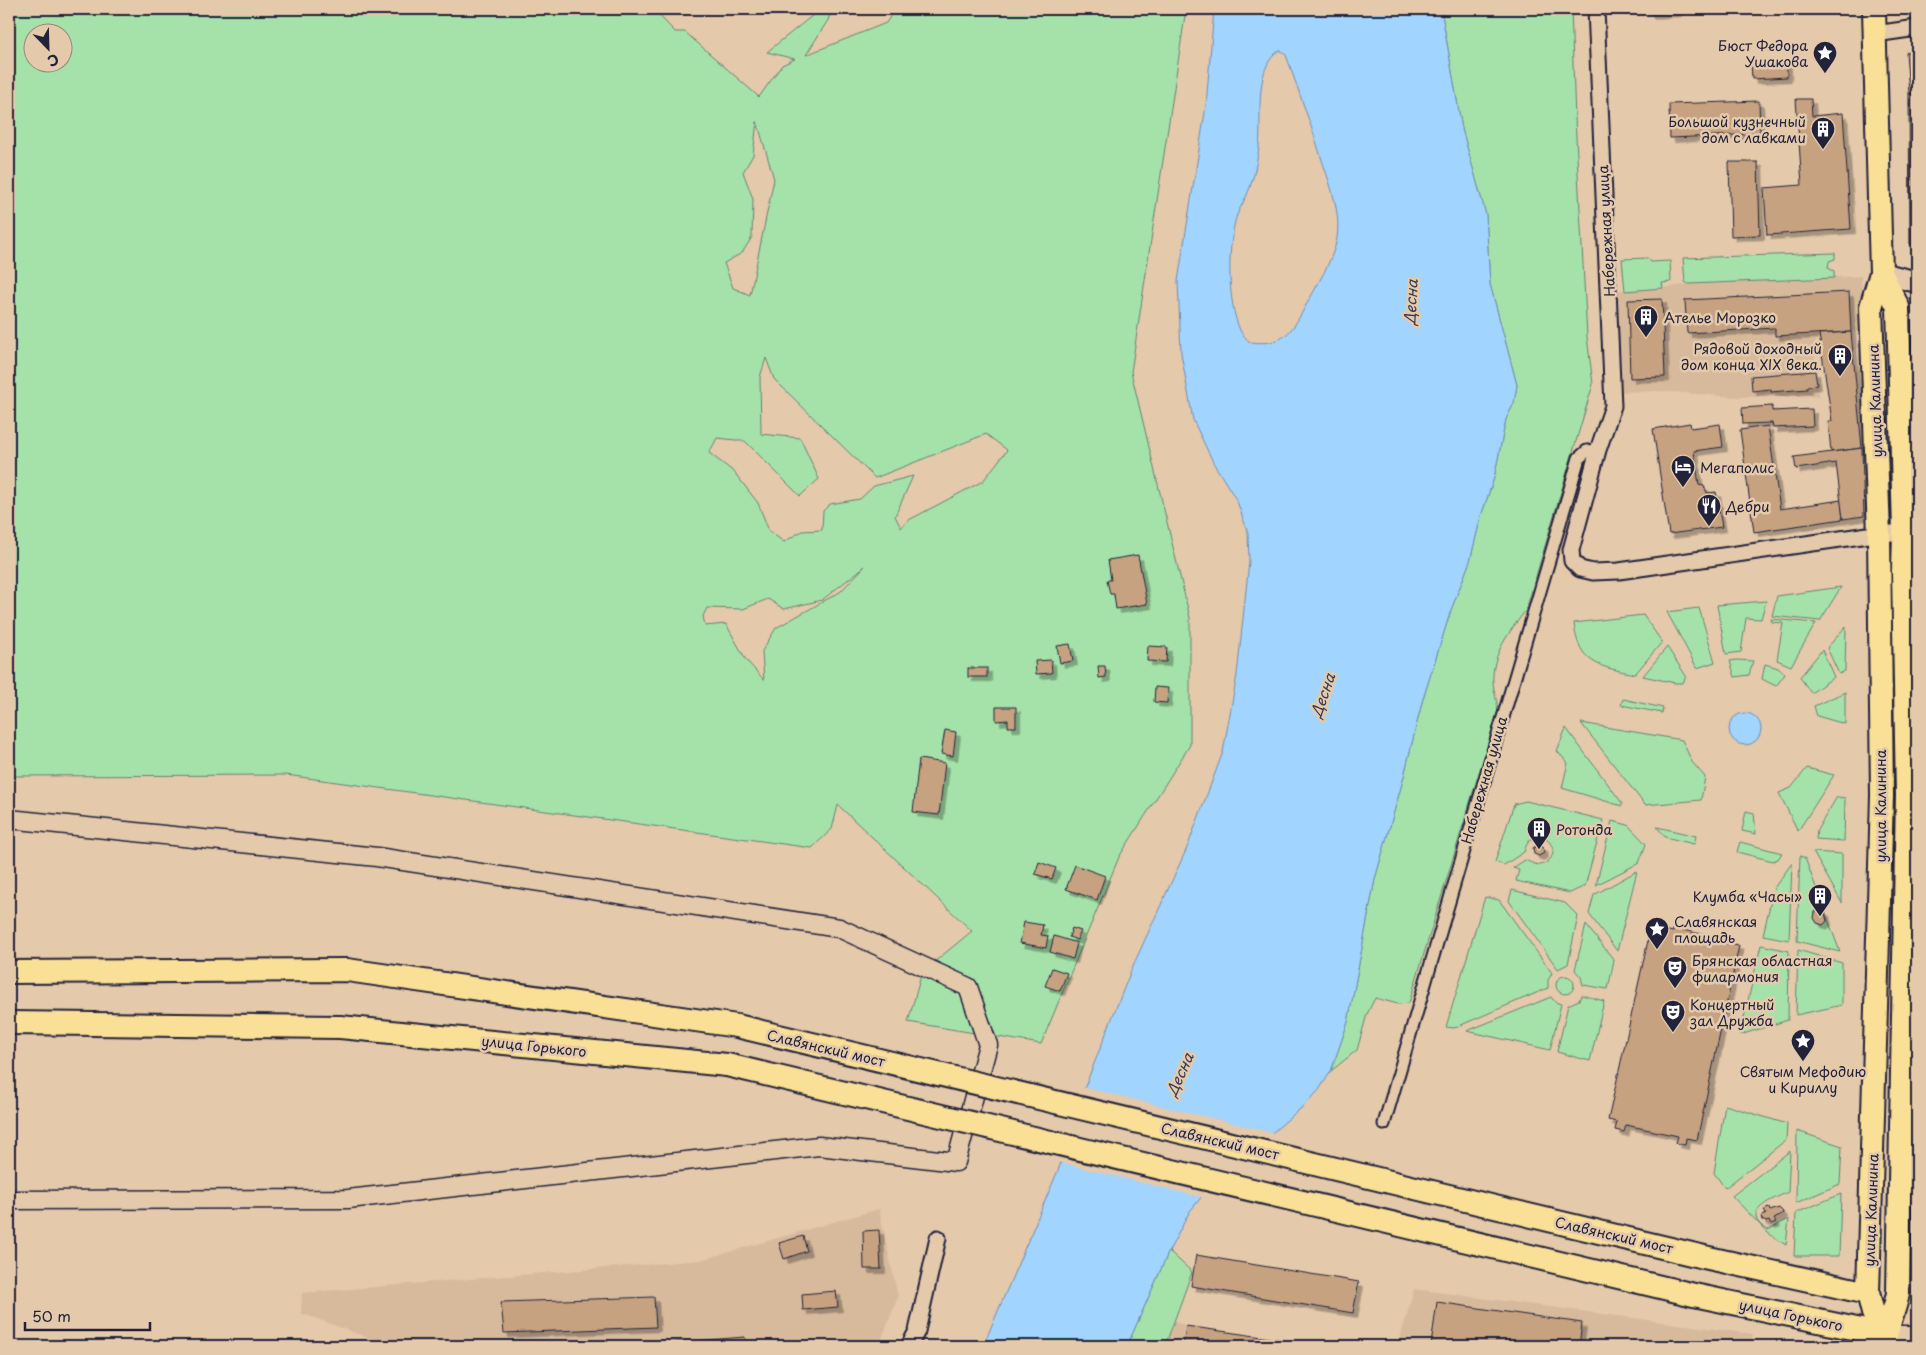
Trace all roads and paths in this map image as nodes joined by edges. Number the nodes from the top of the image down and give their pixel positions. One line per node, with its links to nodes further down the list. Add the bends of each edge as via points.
1 (1596, 9): 7 (street, Набережная улица, via 1613,406)
2 (1874, 9): 4 (main road, улица Калинина)
3 (1917, 28): 4 (street)
4 (1875, 34): 5 (main road, улица Калинина)
5 (1881, 274): 6 (main road); 8 (main road, улица Калинина, via 1898,307); 9 (main road, улица Калинина, via 1872,307)
6 (1917, 282)
7 (1598, 450): 9 (street, Набережная улица, via 1571,550 1572,561 1580,569 1593,572 1643,568); 14 (street, Набережная улица, via 1587,451 1580,458)
8 (1904, 532): 9 (street); 10 (street); 19 (main road, улица Калинина, via 1907,795 1898,1293)
9 (1879, 534): 17 (main road, улица Калинина, via 1882,804)
10 (1917, 568)
11 (9, 819): 15 (street, via 377,857 839,928 968,986 988,1045 956,1162 819,1146 348,1199)
12 (9, 972): 17 (main road, Славянский мост, bridge, via 348,970 736,1026)
13 (9, 1023): 19 (main road, улица Горького, bridge, via 340,1027 727,1064)
14 (1384, 1124)
15 (9, 1200)
16 (938, 1238): 20 (street, via 917,1331)
17 (1868, 1294): 19 (main road, улица Калинина)
18 (1917, 1334): 19 (street, улица Горького)
19 (1885, 1341)
20 (909, 1346)

